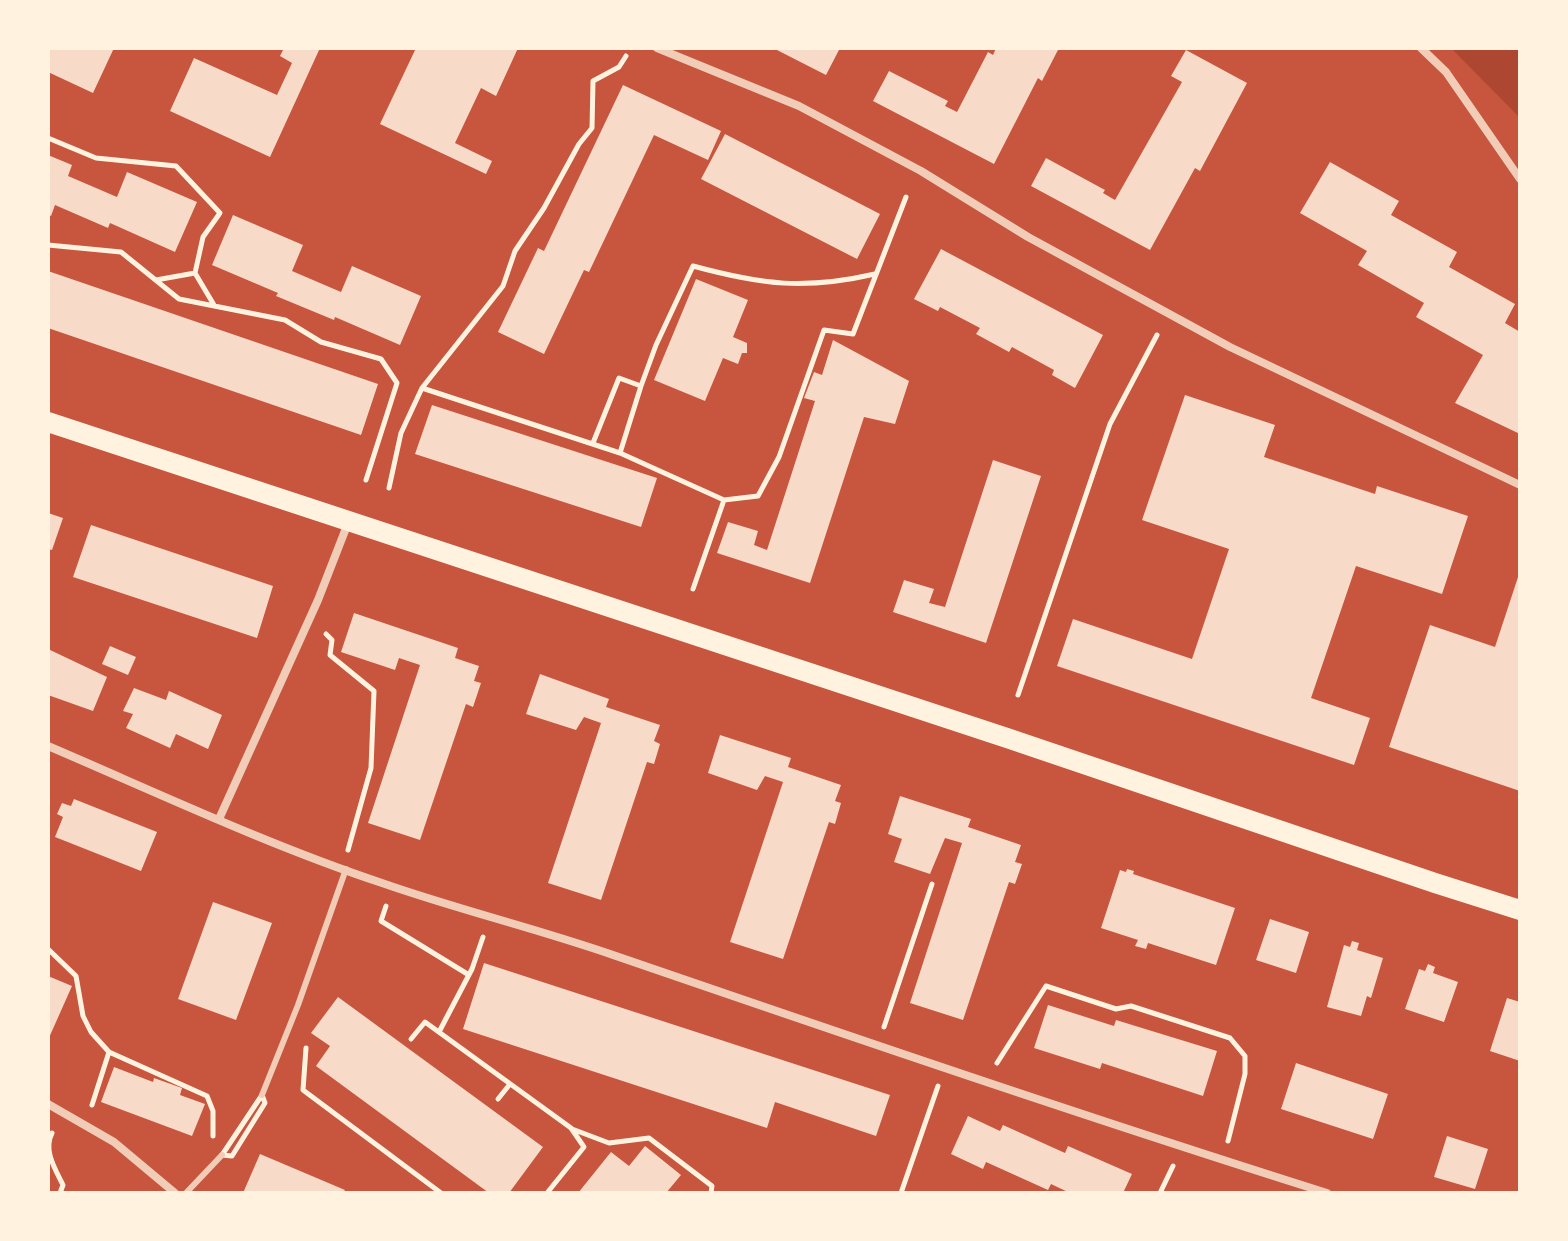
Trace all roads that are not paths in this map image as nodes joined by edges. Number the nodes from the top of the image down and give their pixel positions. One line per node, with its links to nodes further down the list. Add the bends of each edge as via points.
1 (657, 48): 5 (street, via 799,106 1230,347)
2 (1421, 48): 3 (street, via 1446,72)
3 (1520, 179)
4 (48, 422): 6 (main road)
5 (1520, 485)
6 (349, 521): 8 (street); 10 (main road)
7 (48, 746): 8 (street)
8 (219, 819): 9 (street)
9 (346, 869): 11 (lane); 16 (street)
10 (1520, 910)
11 (264, 1099)
12 (48, 1104): 14 (street, via 114,1142)
13 (219, 1158): 15 (lane)
14 (175, 1193)
15 (186, 1193)
16 (1327, 1193)

